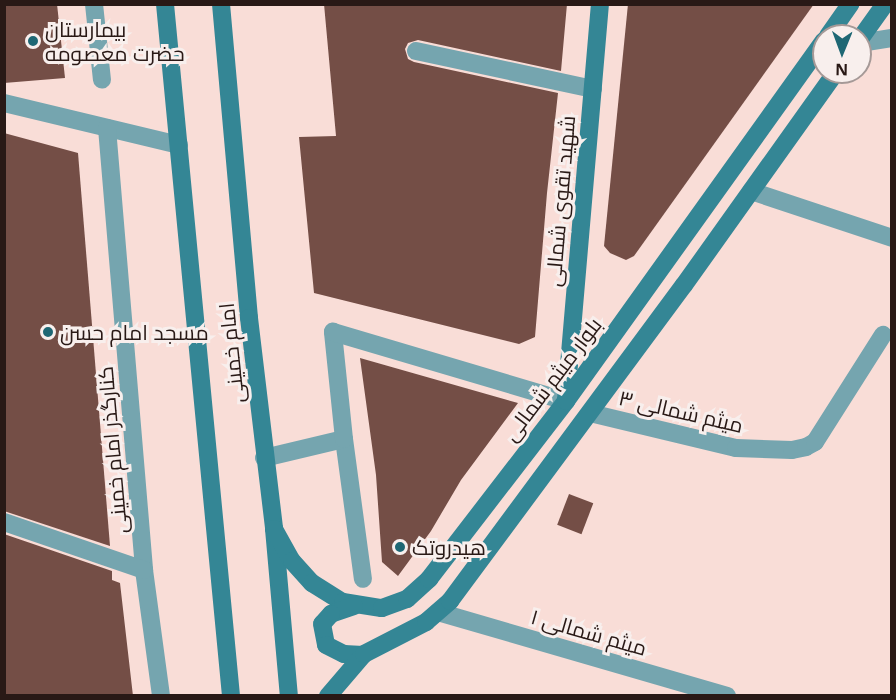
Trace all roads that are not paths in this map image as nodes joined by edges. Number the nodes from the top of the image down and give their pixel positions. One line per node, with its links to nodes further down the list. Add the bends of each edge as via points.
1 (94, 4): 13 (street)
2 (165, 4): 18 (main road, امام خمینی)
3 (221, 4): 25 (main road, امام خمینی)
4 (600, 4): 15 (main road, شهید تقوی شمالی)
5 (850, 4): 7 (main road)
6 (885, 4): 8 (main road)
7 (836, 24)
8 (871, 24)
9 (891, 38): 10 (street)
10 (872, 40)
11 (416, 51): 15 (street)
12 (812, 58): 22 (main road, بلوار میثم شمالی)
13 (102, 80)
14 (827, 84): 19 (main road)
15 (593, 88): 22 (main road, شهید تقوی شمالی)
16 (4, 103): 17 (street)
17 (107, 128): 18 (street); 28 (street, کنارگذر امام خمینی)
18 (179, 145): 34 (main road, امام خمینی)
19 (751, 191): 20 (street); 23 (main road)
20 (891, 238)
21 (883, 335): 23 (street, میثم شمالی ۳, via 815,442 806,447 736,448)
22 (566, 401): 24 (street, via 333,332); 30 (main road, بلوار میثم شمالی, via 429,579 406,599 382,608)
23 (590, 413): 31 (main road)
24 (344, 439): 25 (street); 29 (street)
25 (264, 458): 27 (main road, امام خمینی)
26 (4, 522): 28 (street)
27 (274, 529): 30 (main road, بلوار میثم شمالی, via 292,561 312,583); 35 (main road, امام خمینی)
28 (144, 570): 33 (street, کنارگذر امام خمینی)
29 (363, 579)
30 (354, 606): 32 (main road, via 331,614 322,624 326,645 344,654)
31 (438, 612): 32 (main road); 37 (street, میثم شمالی ۱)
32 (363, 655): 36 (main road)
33 (161, 696)
34 (231, 696)
35 (289, 696)
36 (328, 696)
37 (727, 696)

